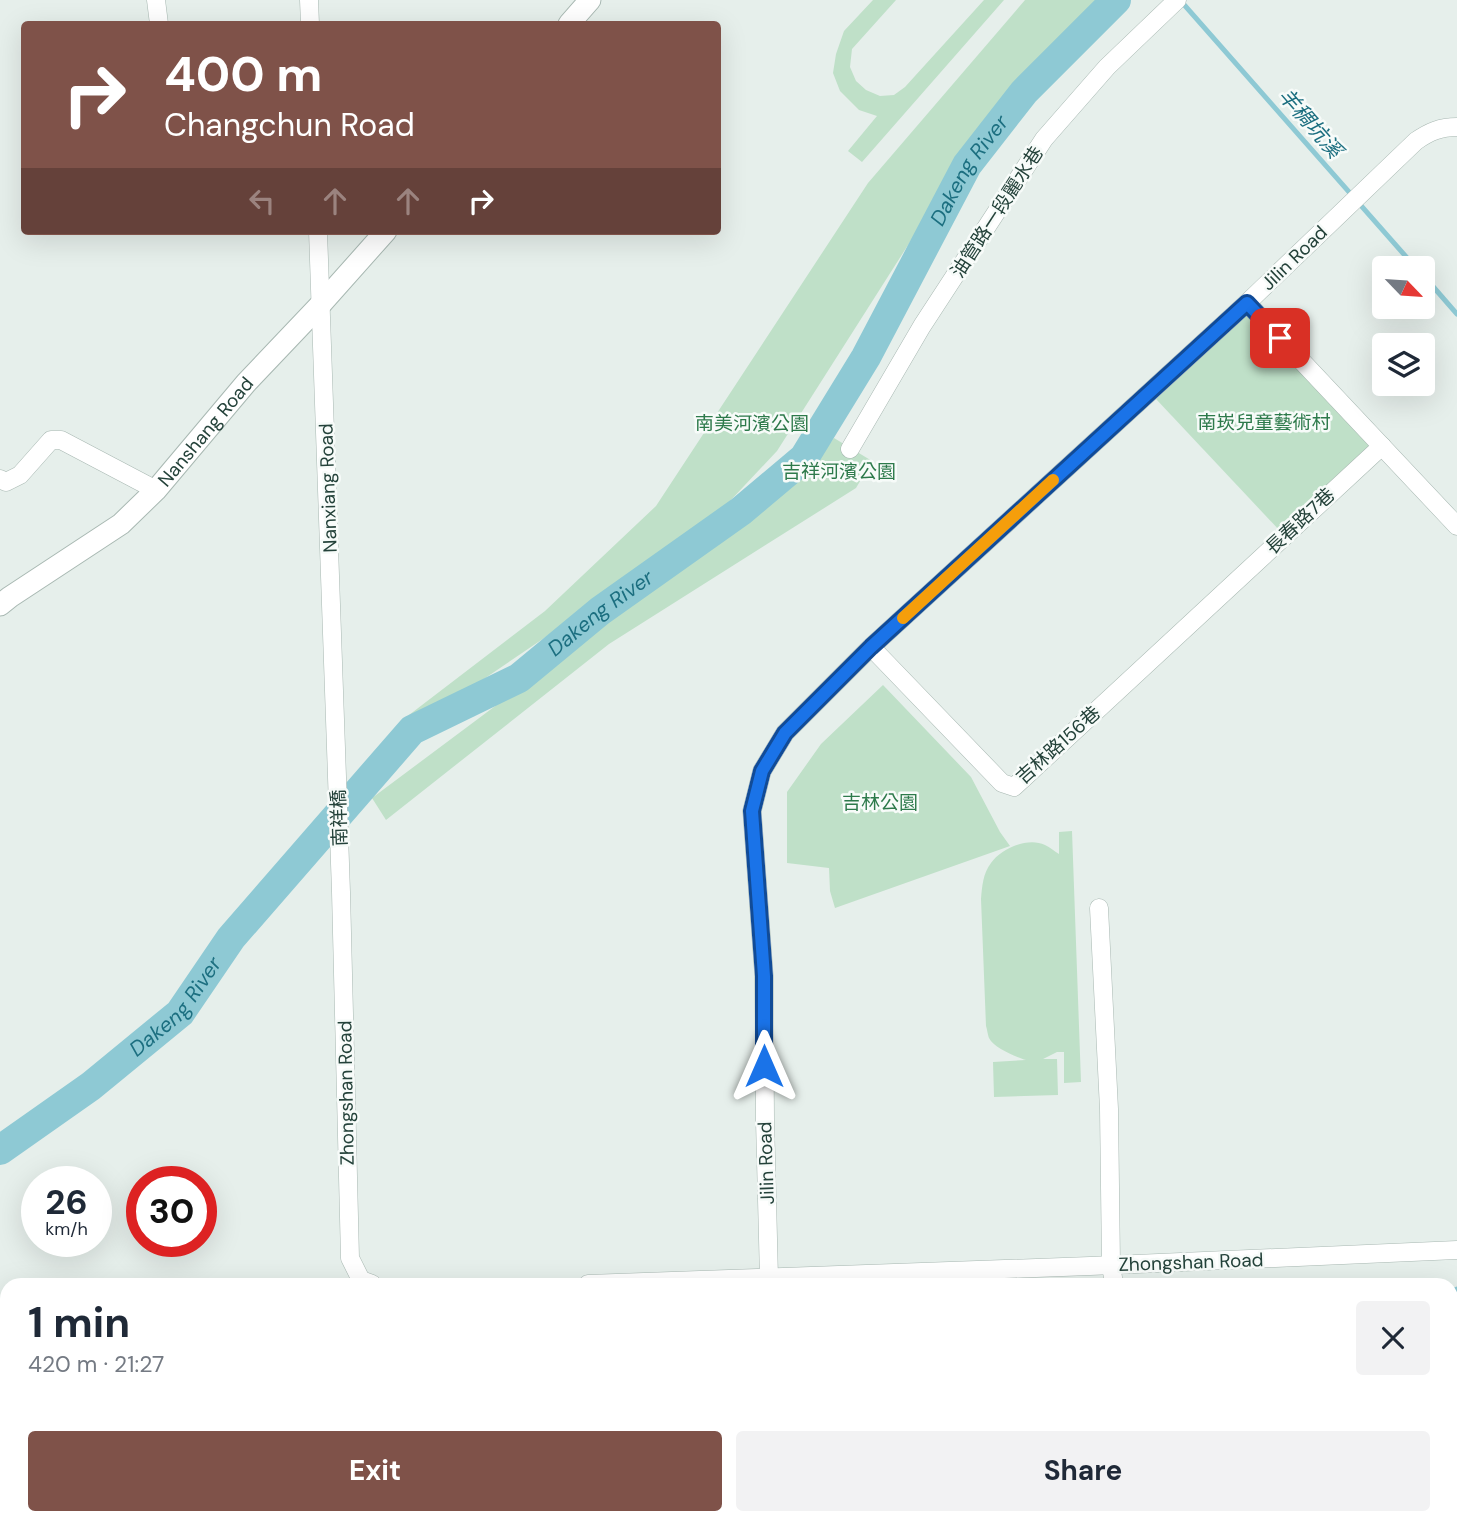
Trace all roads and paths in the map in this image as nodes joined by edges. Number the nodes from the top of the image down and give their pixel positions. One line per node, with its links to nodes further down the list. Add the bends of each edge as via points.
1 (156, 0): 5 (street)
2 (309, 0): 6 (street)
3 (590, 0): 7 (street)
4 (1174, 3): 14 (street, 油管路一段麗水巷, via 1107,67 1044,139 922,326)
5 (159, 21)
6 (310, 21)
7 (572, 21)
8 (1457, 127): 11 (street, Jilin Road, via 1429,132 1416,141)
9 (318, 235): 12 (street, Nanxiang Road)
10 (382, 235): 12 (street, Nanshang Road)
11 (1247, 303): 13 (street); 20 (street, Jilin Road)
12 (321, 304): 16 (street, Nanshang Road, via 246,383); 21 (street, Nanxiang Road)
13 (1382, 446): 17 (street); 18 (street, 長春路7巷)
14 (850, 449)
15 (0, 479): 16 (street, via 6,482 20,475 51,440 61,440)
16 (156, 490): 19 (street, Nanshang Road, via 121,524)
17 (1457, 526)
18 (1218, 596): 20 (street, 吉林路156巷, via 1014,787 1002,783)
19 (0, 605)
20 (871, 647): 27 (street, Jilin Road, via 785,733 762,771 752,811 764,976)
21 (336, 744): 22 (street, 南祥橋)
22 (341, 892): 26 (street, Zhongshan Road, via 350,1258)
23 (1099, 908): 25 (street)
24 (1457, 1250): 25 (street, Zhongshan Road)
25 (1111, 1265): 27 (street, Zhongshan Road); 28 (street)
26 (360, 1278)
27 (769, 1278)
28 (1113, 1278)

